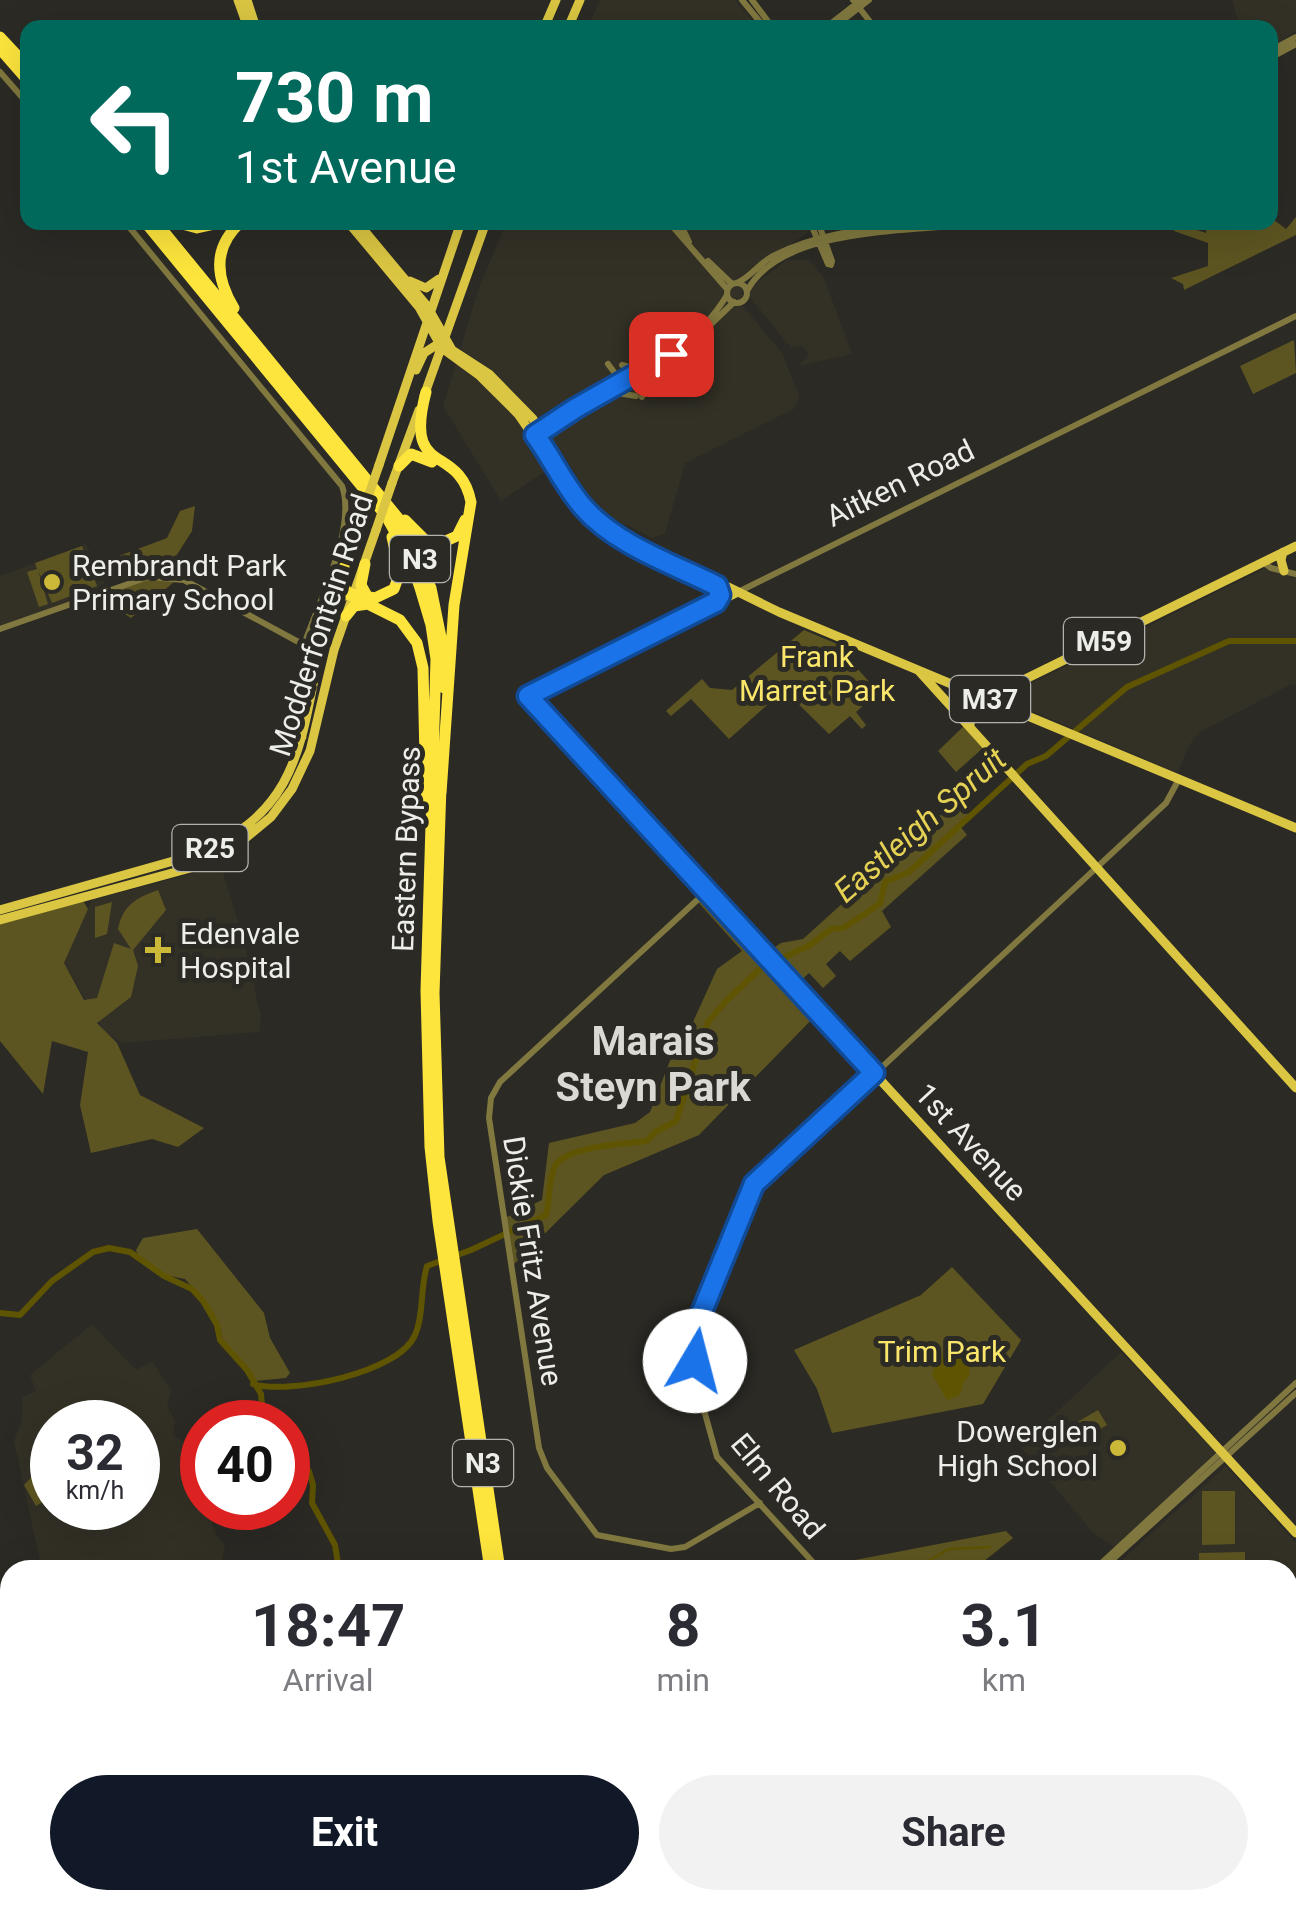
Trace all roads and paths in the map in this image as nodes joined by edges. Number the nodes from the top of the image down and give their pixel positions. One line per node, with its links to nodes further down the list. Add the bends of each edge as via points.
1 (742, 0): 3 (street)
2 (860, 2): 4 (street); 5 (street)
3 (758, 20)
4 (836, 20)
5 (841, 20)
6 (0, 36): 8 (highway)
7 (0, 49): 10 (highway)
8 (20, 58)
9 (0, 72): 11 (street)
10 (20, 72)
11 (20, 95)
12 (131, 230): 64 (street, via 344,488 343,533 304,645 184,580 148,576)
13 (151, 230): 49 (highway, Eastern Bypass / N3)
14 (163, 230): 35 (highway, Eastern Bypass / N3)
15 (235, 230): 35 (highway, via 222,247 220,274)
16 (355, 230): 30 (main road, M37)
17 (364, 230): 27 (main road, M37)
18 (459, 230): 25 (main road, Modderfontein Road / R25)
19 (483, 230): 34 (main road, Modderfontein Road)
20 (681, 230): 28 (street)
21 (813, 230): 24 (street)
22 (818, 230): 24 (street)
23 (893, 230): 24 (street)
24 (819, 244): 26 (street); 28 (street, via 774,255); 29 (street, via 772,262)
25 (453, 248): 27 (main road, via 430,287 418,287); 32 (main road, Modderfontein Road / R25)
26 (828, 264)
27 (396, 270): 32 (main road, M37)
28 (731, 288): 29 (street); 31 (street); 42 (street, via 715,312)
29 (746, 291): 31 (street, via 744,300)
30 (412, 299): 32 (main road, M37); 36 (main road, via 420,320)
31 (734, 302): 42 (street, via 684,352)
32 (428, 316): 34 (main road, M37); 36 (main road, Modderfontein Road / R25)
33 (1296, 316): 58 (street, Aitken Road)
34 (442, 344): 37 (main road, M37); 41 (main road, Modderfontein Road); 46 (main road, M37, via 500,383); 47 (main road, via 422,356)
35 (258, 347): 40 (highway, Eastern Bypass / N3)
36 (417, 349): 47 (main road, Modderfontein Road / R25)
37 (461, 363): 41 (main road, via 446,360); 46 (main road, M37)
38 (608, 364): 43 (street, via 616,376)
39 (622, 365): 42 (street)
40 (276, 368): 48 (highway, via 418,534 436,544 450,541 467,514 461,485 418,455 408,454); 77 (highway, Eastern Bypass / N3, via 392,509 419,556 444,660)
41 (434, 370): 44 (main road, Modderfontein Road)
42 (646, 372): 43 (street); 43 (street, via 639,396)
43 (612, 391): 45 (street); 46 (street)
44 (426, 392): 48 (main road, Modderfontein Road); 77 (highway, via 418,423 422,443 462,480 472,508 454,605)
45 (557, 420): 46 (street); 46 (street)
46 (536, 435): 57 (main road, M37, via 597,521)
47 (380, 463): 54 (main road, Modderfontein Road / R25, bridge)
48 (399, 466): 53 (main road, Modderfontein Road, bridge)
49 (349, 470): 60 (highway, via 387,527 400,572 394,589 380,598); 85 (highway, Eastern Bypass / N3, via 397,533 431,624 437,679)
50 (1296, 546): 51 (main road, M59)
51 (1283, 552): 52 (main road, M59); 55 (main road)
52 (1263, 562): 55 (street); 66 (main road, M59)
53 (365, 564): 60 (highway)
54 (344, 567): 60 (highway, via 342,582); 63 (main road, Modderfontein Road / R25)
55 (1284, 571): 56 (street)
56 (1296, 574)
57 (721, 586): 58 (main road); 59 (main road, M37); 61 (main road)
58 (748, 586): 59 (street, Aitken Road)
59 (735, 593): 61 (main road, Aitken Road); 65 (main road, M37)
60 (359, 596): 62 (main road, Modderfontein Road / R25); 62 (highway); 63 (highway, via 337,600); 85 (highway, via 403,623 422,660)
61 (716, 602): 68 (main road, Aitken Road)
62 (346, 616): 73 (main road, Modderfontein Road / R25)
63 (327, 618): 73 (main road, Modderfontein Road / R25)
64 (0, 629)
65 (916, 668): 67 (main road, M37); 71 (main road)
66 (1005, 689): 67 (main road); 69 (main road, M59); 70 (main road)
67 (974, 692): 69 (main road, M37)
68 (528, 696): 81 (main road, 1st Avenue)
69 (981, 703): 70 (main road, M37); 71 (main road); 72 (main road, via 968,715)
70 (1012, 708): 76 (main road, M37)
71 (959, 714): 72 (main road)
72 (970, 726): 79 (main road)
73 (309, 734): 74 (main road); 75 (main road); 80 (main road, Modderfontein Road / R25, via 292,789 262,826 210,860); 83 (main road, Modderfontein Road / R25, via 275,795 218,844)
74 (280, 752)
75 (321, 753)
76 (1180, 778): 78 (main road, M37); 79 (street, Elm Road, via 1166,804)
77 (441, 794): 88 (highway, Eastern Bypass / N3, via 435,1079)
78 (1296, 828)
79 (1097, 867): 86 (street, Elm Road); 87 (main road)
80 (128, 886): 82 (main road); 84 (main road, Modderfontein Road / R25)
81 (707, 891): 86 (main road, 1st Avenue); 93 (street, Dickie Fritz Avenue, via 498,1085 488,1113 540,1454 592,1530 602,1538 681,1548)
82 (120, 900)
83 (0, 910)
84 (0, 920)
85 (428, 924): 88 (highway, Eastern Bypass / N3, via 426,1080)
86 (874, 1073): 92 (main road, 1st Avenue); 93 (street, Elm Road, via 754,1184 698,1324 696,1381 712,1448)
87 (1296, 1084)
88 (446, 1249): 89 (highway, Eastern Bypass / N3)
89 (463, 1359): 95 (highway, Eastern Bypass / N3); 96 (highway, Eastern Bypass / N3)
90 (1296, 1382): 92 (street)
91 (1296, 1393): 92 (street)
92 (1224, 1454): 94 (main road, 1st Avenue); 98 (street)
93 (760, 1504): 97 (street, Elm Road)
94 (1296, 1533)
95 (489, 1560)
96 (498, 1560)
97 (811, 1560)
98 (1102, 1560)

